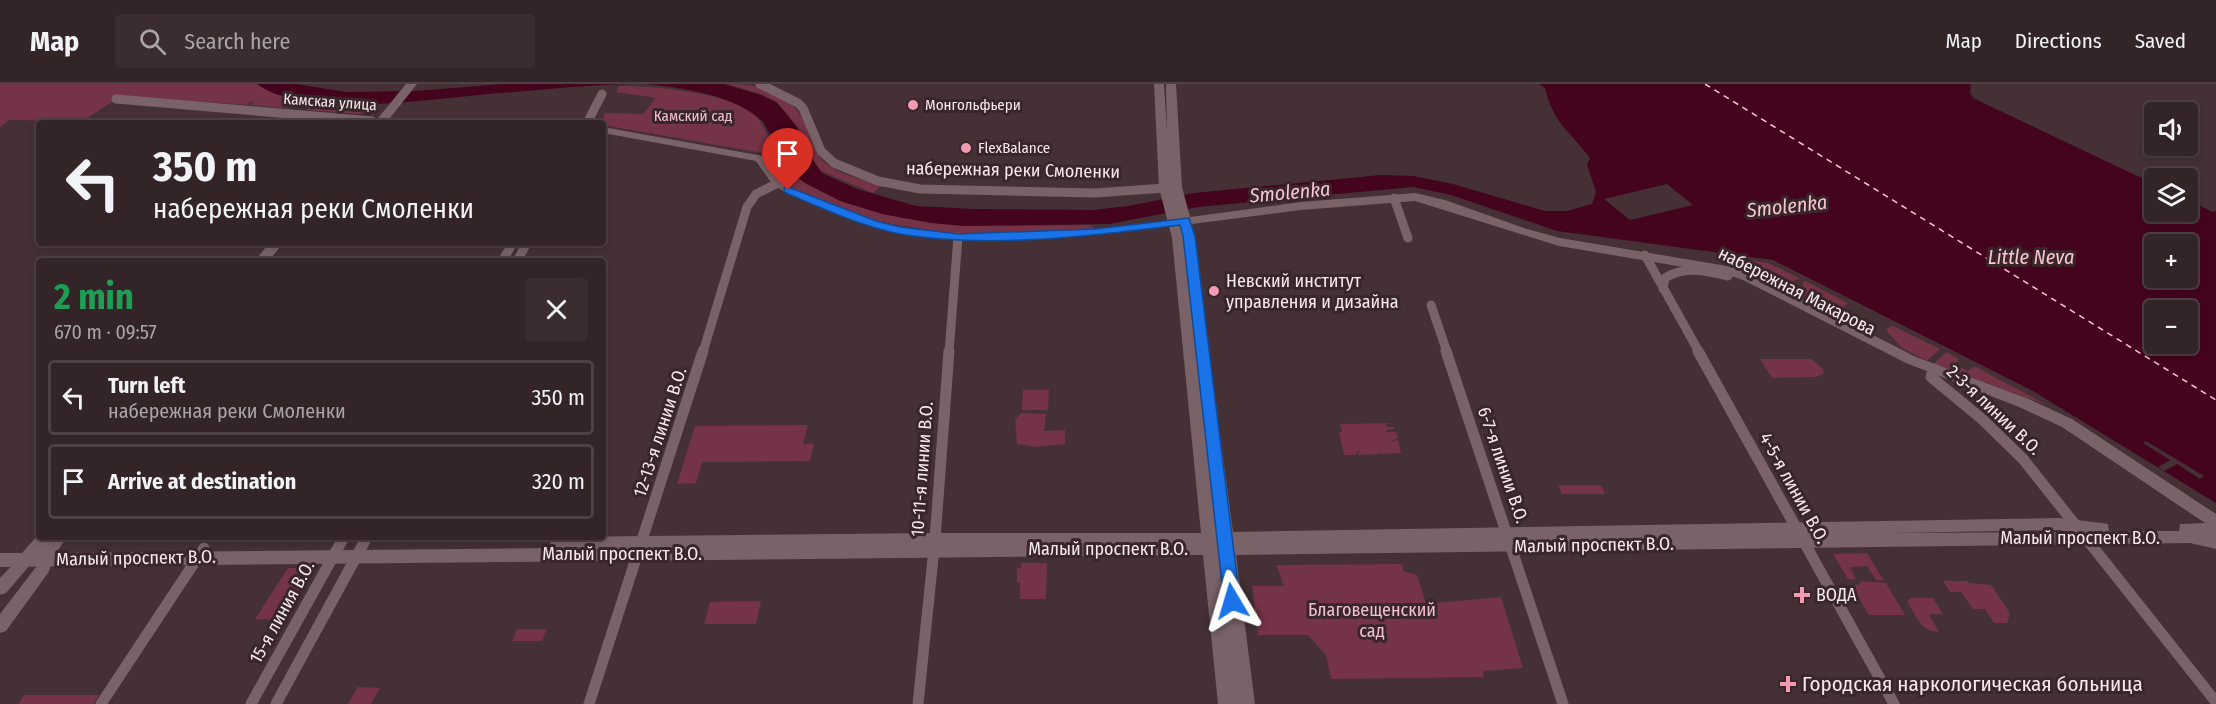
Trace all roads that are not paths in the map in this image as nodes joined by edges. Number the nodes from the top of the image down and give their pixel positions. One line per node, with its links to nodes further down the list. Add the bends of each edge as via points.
1 (760, 84): 12 (street, набережная реки Смоленки, via 798,103 826,157 878,181 957,190)
2 (1159, 84): 12 (main road)
3 (1171, 84): 12 (main road)
4 (398, 92): 8 (main road)
5 (602, 94): 9 (street)
6 (116, 99): 7 (street, Камская улица)
7 (353, 120)
8 (377, 120)
9 (589, 120)
10 (606, 131): 11 (street, via 759,158)
11 (778, 183): 15 (street, via 872,223); 35 (street, 12-13-я линии В.О., via 756,194 747,207)
12 (1170, 194): 14 (main road)
13 (1395, 198): 14 (main road); 16 (street); 19 (main road, via 1432,200 1559,242)
14 (1178, 217): 15 (street, via 1096,232); 32 (main road, via 1190,245)
15 (958, 237): 31 (street, 10-11-я линии В.О.)
16 (1408, 237)
17 (274, 246): 20 (main road)
18 (285, 246): 21 (main road)
19 (1645, 255): 22 (main road); 24 (street, 4-5-я линии В.О.)
20 (264, 258)
21 (275, 258)
22 (1702, 266): 23 (main road, набережная Макарова); 26 (main road, набережная Макарова, via 1748,277)
23 (1728, 276): 24 (street, via 1680,271 1665,278); 26 (main road, набережная Макарова, via 1894,362)
24 (1663, 289): 29 (street, 4-5-я линии В.О.)
25 (1431, 306): 30 (street, 6-7-я линии В.О.)
26 (1932, 373): 27 (main road, набережная Макарова, via 2045,419); 28 (street, 2-3-я линии В.О., via 2023,459)
27 (2214, 531): 28 (main road, Малый проспект В.О., via 2190,537)
28 (2082, 532): 29 (main road, Малый проспект В.О.); 42 (street, 2-3-я линии В.О.)
29 (1799, 534): 30 (main road, Малый проспект В.О.); 51 (street, 4-5-я линии В.О.)
30 (1510, 540): 32 (main road, Малый проспект В.О.); 50 (street, 6-7-я линии В.О.)
31 (934, 544): 32 (main road, Малый проспект В.О.); 35 (main road, Малый проспект В.О.); 47 (street, 10-11-я линии В.О.)
32 (1218, 544): 48 (main road); 49 (main road)
33 (338, 546): 34 (main road, Малый проспект В.О.); 38 (main road, Малый проспект В.О.); 44 (street, 15-я линия В.О.)
34 (362, 546): 35 (main road, Малый проспект В.О.); 45 (street)
35 (640, 548): 46 (street, 12-13-я линии В.О.)
36 (44, 549): 37 (main road, Малый проспект В.О.); 38 (main road, Малый проспект В.О.); 39 (main road, Малый проспект В.О.); 40 (street); 41 (street, via 43,569)
37 (0, 550)
38 (201, 553): 43 (street)
39 (0, 560)
40 (0, 589)
41 (0, 626)
42 (2216, 702)
43 (101, 704)
44 (251, 704)
45 (276, 704)
46 (589, 704)
47 (918, 704)
48 (1228, 704)
49 (1245, 704)
50 (1563, 704)
51 (1894, 704)

